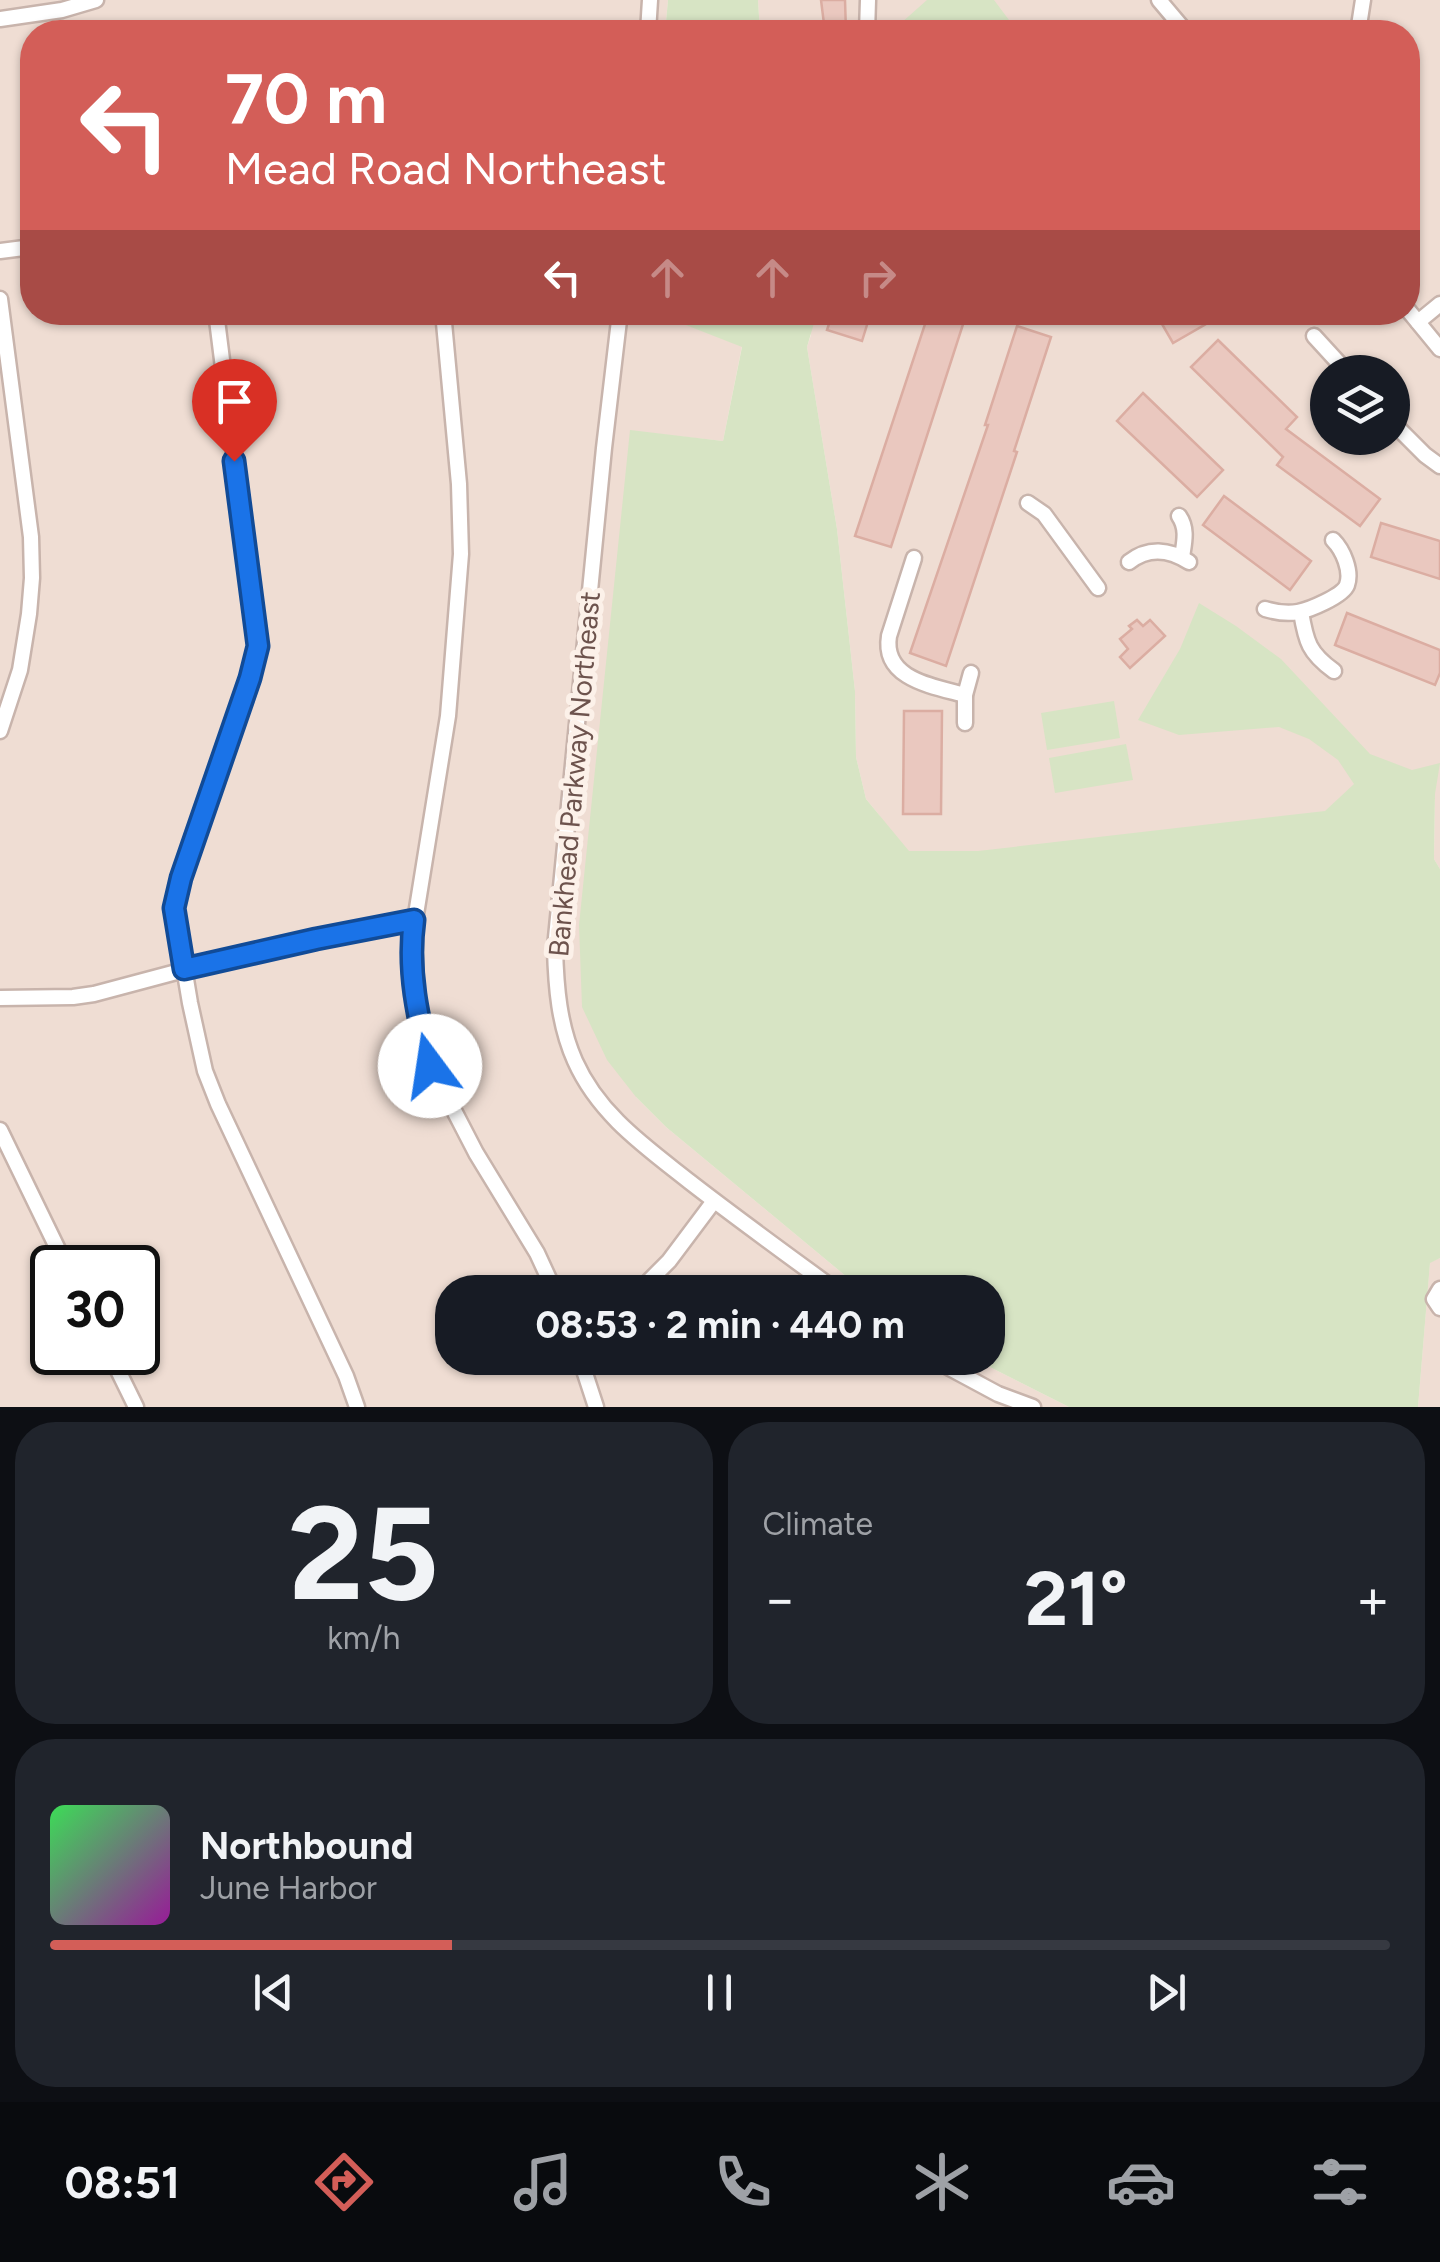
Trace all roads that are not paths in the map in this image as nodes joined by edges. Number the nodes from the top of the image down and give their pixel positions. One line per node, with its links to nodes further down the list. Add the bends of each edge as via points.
1 (96, 0): 3 (street)
2 (1159, 0): 4 (street)
3 (0, 19)
4 (1176, 20)
5 (0, 298): 27 (street, via 32,578 20,670)
6 (1420, 324): 11 (street)
7 (218, 325): 29 (street, via 258,646 174,908)
8 (444, 325): 28 (street, via 461,554 448,716)
9 (619, 325): 32 (street, Bankhead Parkway Northeast, via 556,986 568,1043 592,1091 631,1136)
10 (1314, 336): 12 (street)
11 (1440, 348)
12 (1331, 355)
13 (1410, 441): 14 (street)
14 (1440, 466)
15 (1028, 503): 20 (street, via 1044,514)
16 (1179, 516): 19 (street, via 1185,560 1157,551)
17 (1334, 540): 22 (street, via 1343,550 1348,584 1340,595)
18 (914, 558): 25 (street, via 889,636 891,663)
19 (1129, 562)
20 (1098, 588)
21 (1265, 609): 22 (street)
22 (1301, 612): 23 (street, via 1309,647)
23 (1334, 671)
24 (970, 674): 25 (street)
25 (964, 695): 26 (street)
26 (965, 723)
27 (0, 731)
28 (414, 920): 29 (street); 34 (street, via 412,980 430,1066)
29 (184, 969): 30 (street, via 83,996); 43 (street, via 218,1104)
30 (0, 998)
31 (0, 1130): 33 (street)
32 (714, 1201): 35 (street); 36 (street, Bankhead Parkway Northeast)
33 (55, 1245)
34 (547, 1275)
35 (655, 1275)
36 (815, 1275)
37 (1440, 1289): 38 (street, via 1434,1299)
38 (1440, 1308)
39 (120, 1375): 42 (street)
40 (586, 1375): 44 (street)
41 (963, 1375): 45 (street)
42 (136, 1407)
43 (357, 1407)
44 (596, 1407)
45 (1032, 1407)

